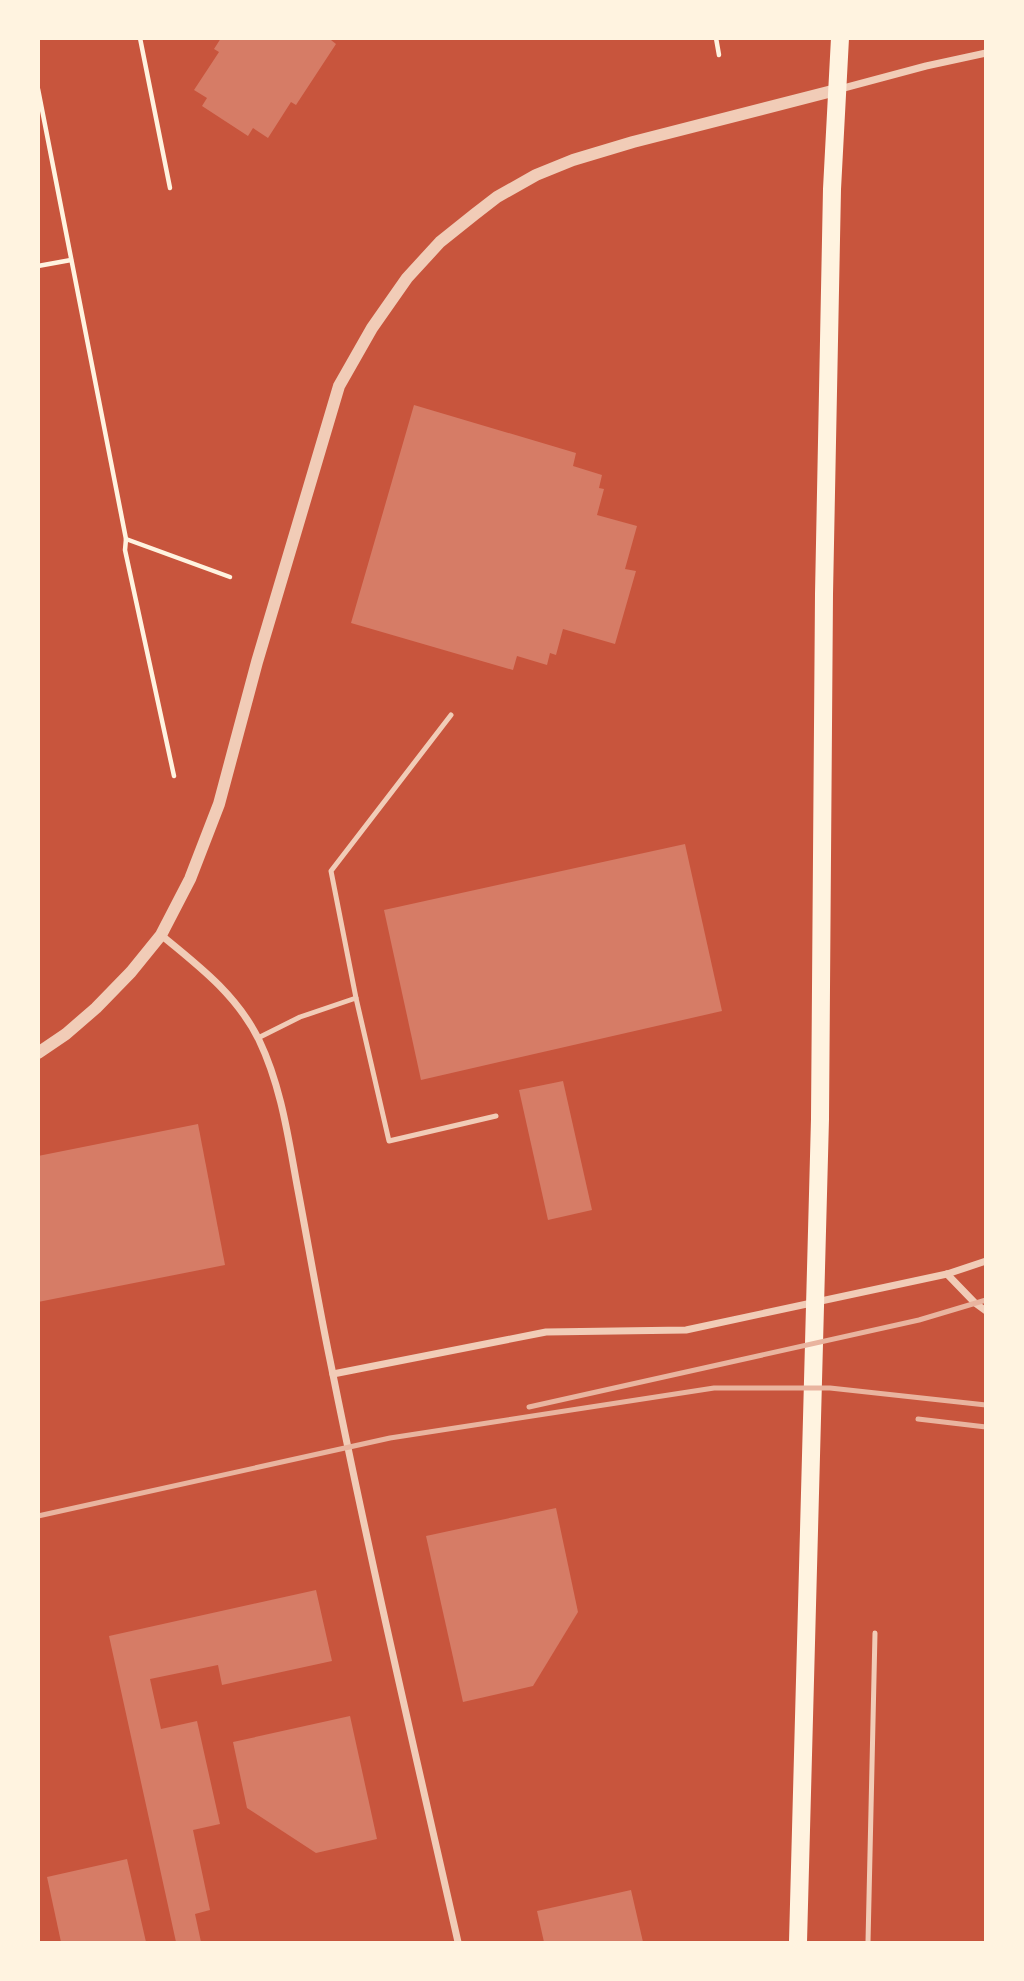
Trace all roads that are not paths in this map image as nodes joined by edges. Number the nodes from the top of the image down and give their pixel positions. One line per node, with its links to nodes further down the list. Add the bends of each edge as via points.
1 (840, 38): 3 (main road)
2 (985, 53): 3 (street)
3 (836, 90): 5 (street, via 633,142 536,175 475,214 440,242 407,278 339,386 219,804 190,879); 16 (main road, via 820,1119)
4 (451, 715): 6 (lane, via 331,871)
5 (161, 935): 7 (street, via 215,979); 8 (street, via 96,1008)
6 (356, 998): 7 (lane, via 300,1017); 9 (lane, via 389,1141)
7 (258, 1038): 13 (street, via 284,1113)
8 (38, 1053)
9 (496, 1116)
10 (985, 1261): 11 (street)
11 (947, 1274): 12 (street); 13 (street, via 686,1330 546,1332)
12 (985, 1311)
13 (333, 1374): 15 (street)
14 (874, 1633): 17 (lane)
15 (458, 1942)
16 (798, 1942)
17 (868, 1942)

